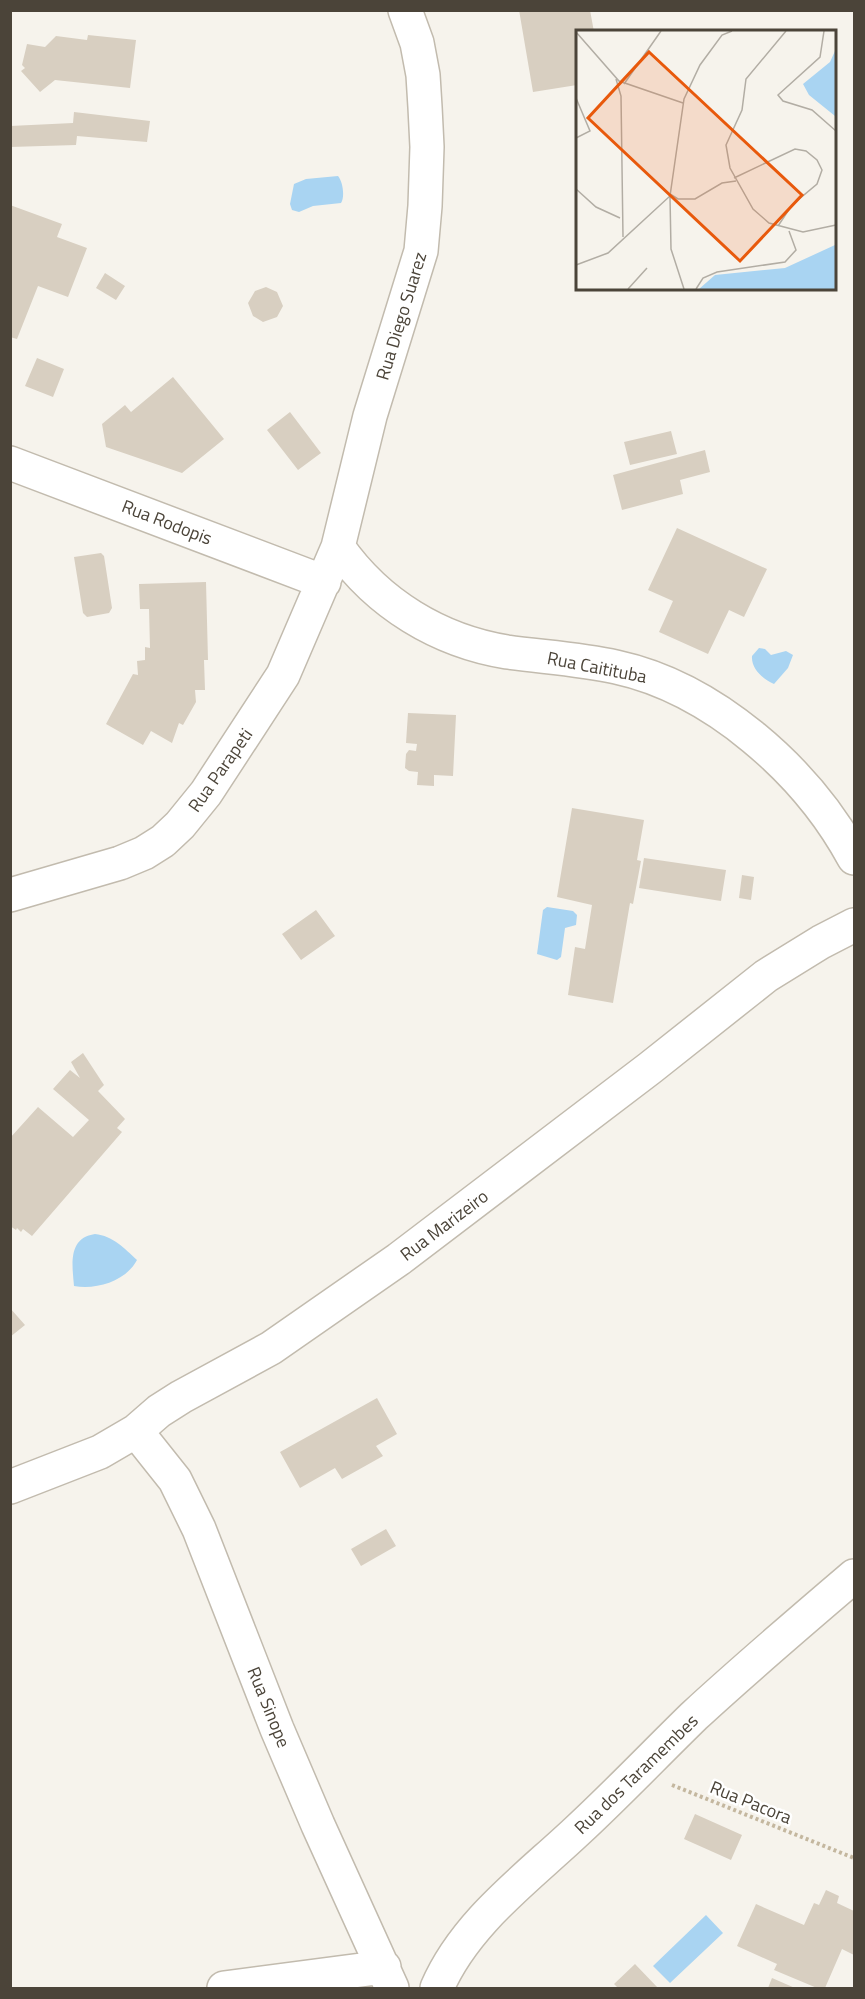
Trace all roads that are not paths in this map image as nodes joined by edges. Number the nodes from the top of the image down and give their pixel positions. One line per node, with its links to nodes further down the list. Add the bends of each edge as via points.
1 (405, 10): 3 (street, Rua Diego Suarez, via 417,43 426,107 423,237 370,416)
2 (10, 463): 4 (street, Rua Rodopis)
3 (338, 547): 4 (street, Rua Parapeti); 5 (street, Rua Caitituba, via 376,589 441,633 507,651 617,667 692,695 731,720 796,778)
4 (324, 582): 6 (street, Rua Parapeti, via 283,675 206,793 180,825 144,854)
5 (855, 858)
6 (10, 895)
7 (855, 925): 8 (street, Rua Marizeiro, via 766,976 390,1266 271,1348 159,1411)
8 (136, 1431): 9 (street, Rua Marizeiro, via 100,1452); 11 (street, Rua Sinope, via 175,1480 199,1529 277,1729)
9 (10, 1487)
10 (855, 1576): 13 (street, Rua dos Taramembes, via 752,1665 470,1933)
11 (388, 1978): 12 (street)
12 (224, 1989)
13 (436, 1989)

